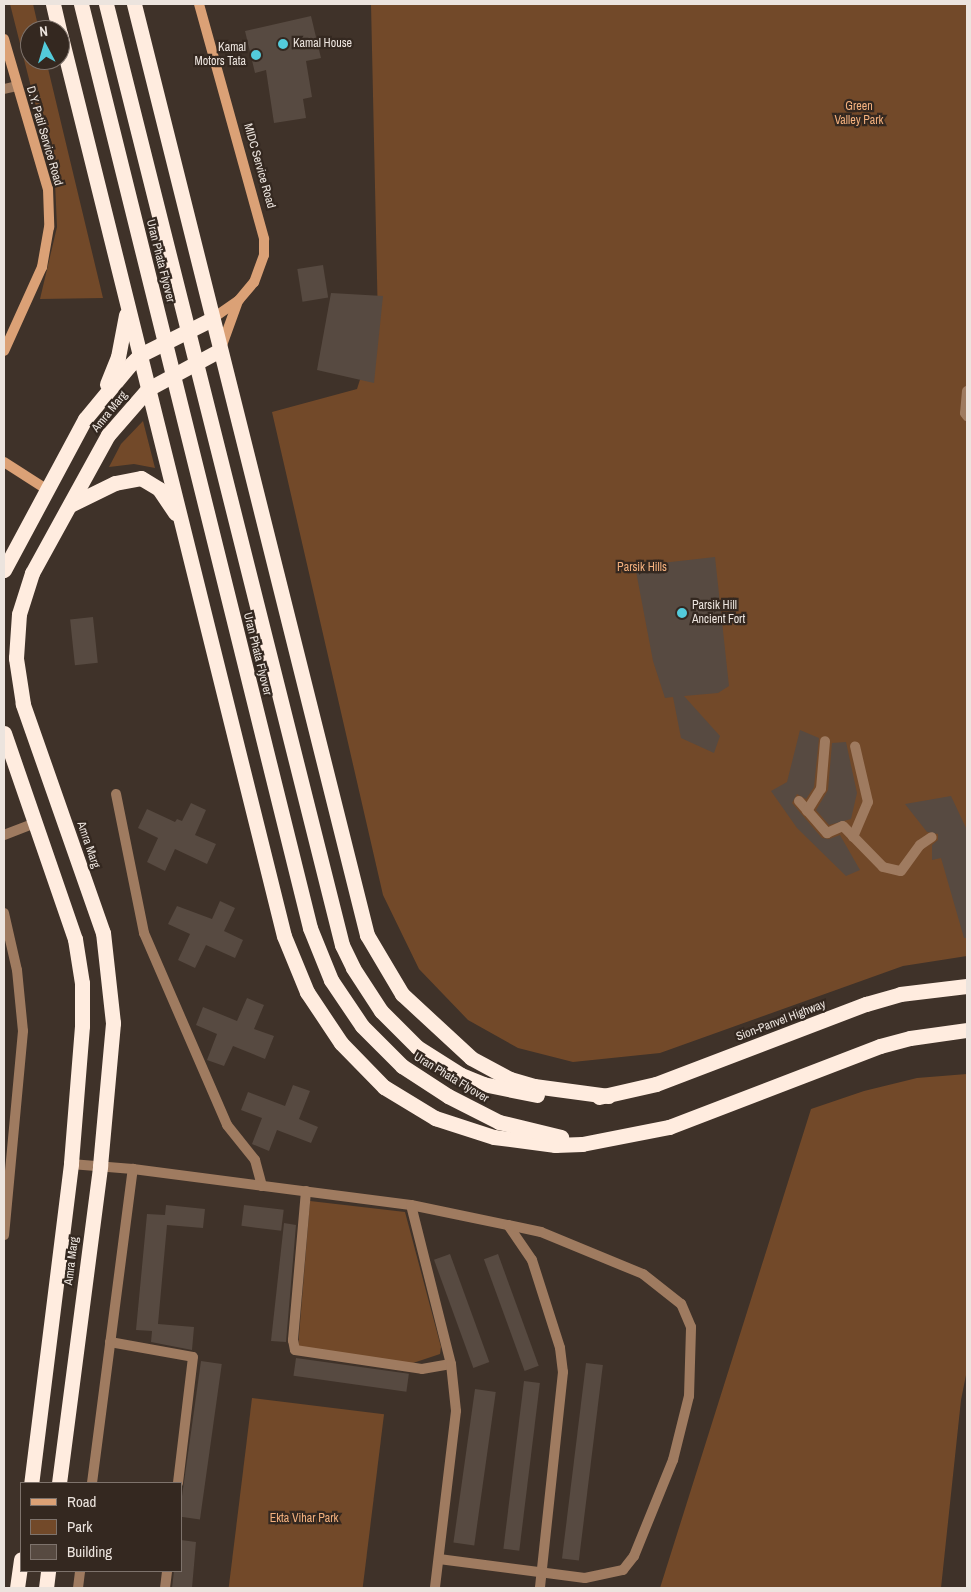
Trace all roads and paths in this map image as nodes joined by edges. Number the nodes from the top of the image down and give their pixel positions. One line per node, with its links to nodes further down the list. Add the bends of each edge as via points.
1 (53, 4): 6 (highway)
2 (80, 4): 40 (highway, Uran Phata Flyover, bridge, via 310,928 331,980 362,1026 402,1066 472,1110 527,1130 564,1137)
3 (106, 4): 39 (highway, Uran Phata Flyover, bridge, via 337,929 353,968 381,1011 417,1047 460,1075 483,1084 532,1095)
4 (134, 4): 13 (highway)
5 (199, 4): 11 (street, MIDC Service Road, via 263,226 264,255 260,270)
6 (57, 20)
7 (4, 39): 9 (street, D.Y. Patil Service Road)
8 (70, 70): 12 (highway)
9 (17, 86): 10 (street); 15 (street, D.Y. Patil Service Road, via 48,189 49,228 42,268)
10 (4, 90)
11 (239, 300): 13 (street, MIDC Service Road); 14 (street)
12 (127, 303): 16 (highway); 20 (highway, via 118,357 109,381)
13 (212, 319): 14 (highway); 16 (highway, Amra Marg)
14 (220, 350): 17 (highway, Amra Marg); 39 (highway, via 253,471 359,914 377,956 417,1011 471,1058 510,1079 534,1086)
15 (4, 351)
16 (140, 354): 17 (highway); 20 (highway, Amra Marg)
17 (148, 389): 23 (highway, Amra Marg, via 108,435); 24 (highway)
18 (967, 390): 19 (street)
19 (967, 416)
20 (85, 419): 22 (highway, Amra Marg)
21 (4, 462): 22 (street)
22 (46, 490): 25 (highway, Amra Marg)
23 (70, 505): 24 (highway, via 114,483 141,478 159,489); 43 (highway, Amra Marg, via 32,573 19,614 16,658 23,704 103,933 112,1023)
24 (182, 525): 40 (highway, via 284,936 307,992 323,1019 341,1043 384,1087 435,1118 523,1142 582,1144)
25 (4, 570)
26 (4, 734): 32 (highway, Amra Marg)
27 (825, 741): 31 (street, via 822,789)
28 (855, 746): 34 (street, via 868,802)
29 (116, 794): 45 (street, via 144,933 227,1125 255,1160)
30 (798, 801): 31 (street)
31 (807, 811): 34 (street, via 827,834 844,826)
32 (35, 823): 33 (street); 42 (highway, Amra Marg, via 75,939 82,983)
33 (4, 835)
34 (853, 837): 35 (street, via 882,867 901,871 920,846)
35 (932, 837)
36 (4, 913): 41 (street, via 17,970 23,1031)
37 (967, 986): 39 (highway, Sion-Panvel Highway, via 900,994 866,1004 656,1084)
38 (967, 1030): 40 (highway, via 880,1046 669,1127)
39 (608, 1096)
40 (612, 1139)
41 (8, 1160): 49 (street)
42 (72, 1164): 43 (street); 52 (highway, Amra Marg)
43 (100, 1166): 44 (street); 53 (highway, Amra Marg)
44 (133, 1169): 45 (street); 50 (street)
45 (262, 1186): 46 (street)
46 (306, 1191): 47 (street); 51 (street, via 293,1340 295,1350 298,1353 422,1368)
47 (411, 1205): 48 (street); 51 (street)
48 (508, 1225): 58 (street, via 532,1260 560,1348 563,1372); 58 (street, via 541,1232 644,1274 681,1304 691,1327 689,1396 673,1460 634,1556 623,1570 608,1575 586,1578)
49 (4, 1235)
50 (110, 1342): 54 (street); 55 (street, via 193,1357)
51 (451, 1364): 56 (street, via 456,1411)
52 (31, 1482)
53 (59, 1482)
54 (92, 1482)
55 (178, 1482)
56 (439, 1559): 58 (street); 66 (street)
57 (20, 1568): 62 (highway)
58 (541, 1571): 67 (street)
59 (48, 1572): 63 (highway)
60 (80, 1572): 64 (street)
61 (168, 1572): 65 (street)
62 (18, 1588)
63 (46, 1588)
64 (78, 1588)
65 (165, 1588)
66 (435, 1588)
67 (540, 1588)

